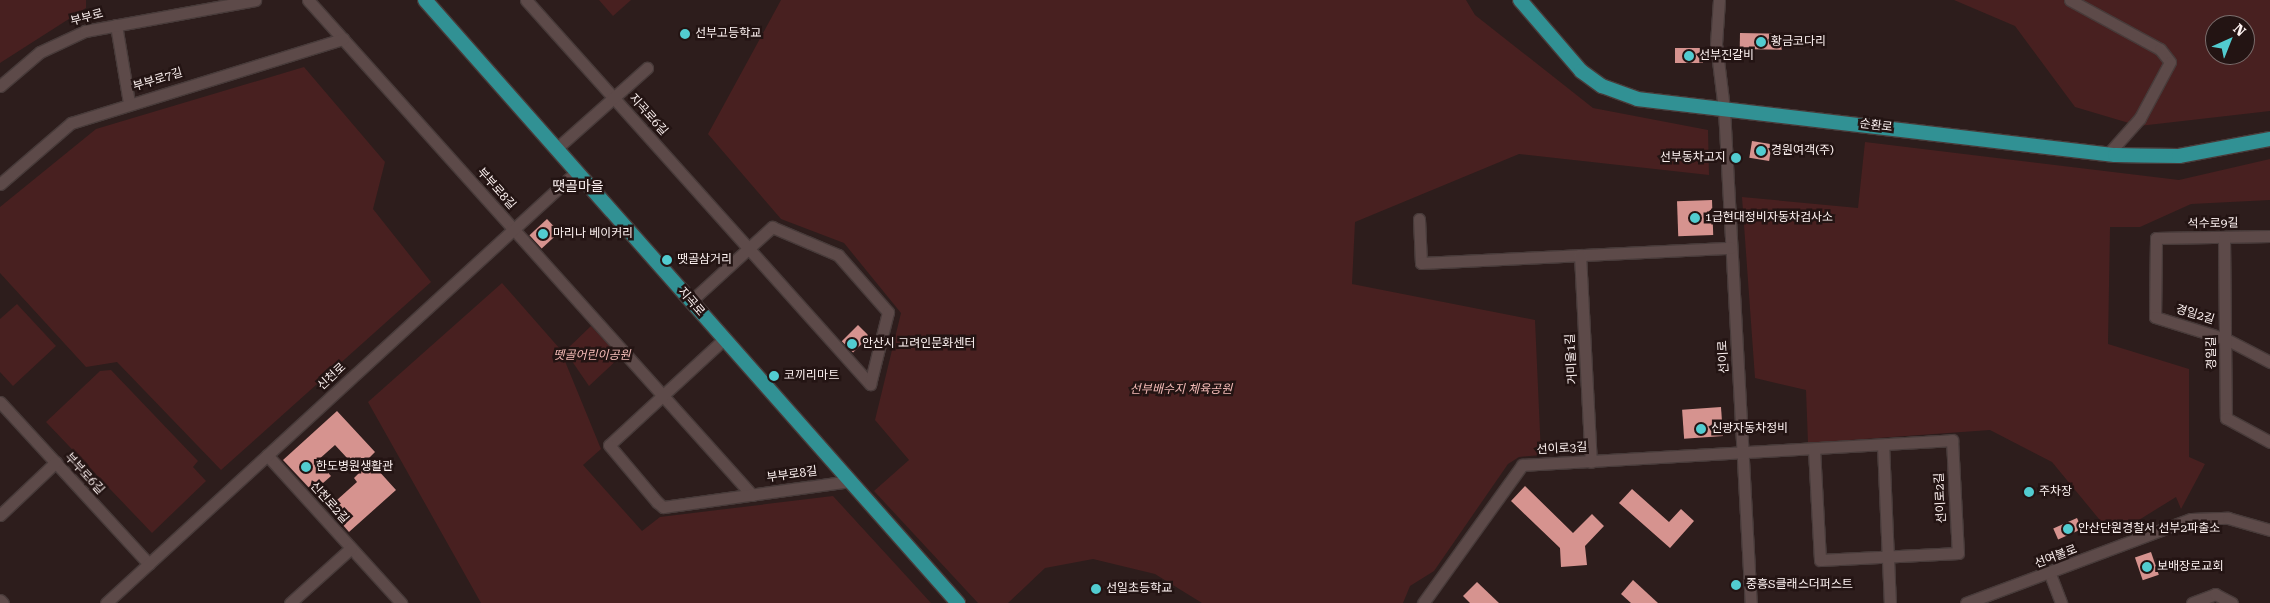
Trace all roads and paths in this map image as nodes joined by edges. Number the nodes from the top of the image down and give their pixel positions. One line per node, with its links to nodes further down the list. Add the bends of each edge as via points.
1 (255, 0): 8 (street, 부부로)
2 (308, 0): 9 (street, 부부로8길)
3 (425, 0): 16 (main road, 지곡로)
4 (526, 0): 12 (street, 지곡로6길)
5 (1520, 0): 14 (main road, 순환로, via 1562,54 1602,86 1637,99)
6 (1719, 0): 14 (street, 선이로, via 1716,44)
7 (2070, 0): 17 (street, via 2160,49 2170,62 2140,118)
8 (116, 25): 11 (street, 부부로, via 62,39 40,52); 13 (street)
9 (343, 39): 13 (street, 부부로7길); 21 (street, 부부로8길)
10 (647, 68): 12 (street)
11 (0, 86)
12 (614, 98): 16 (street); 25 (street, 지곡로6길)
13 (129, 103): 19 (street, 부부로7길, via 70,122)
14 (1724, 109): 17 (main road, 순환로); 26 (street, 선이로)
15 (2270, 139): 17 (main road, 순환로, via 2179,156)
16 (556, 149): 18 (main road, 지곡로)
17 (2108, 154)
18 (576, 172): 21 (street, 신천로); 28 (main road, 지곡로)
19 (0, 184)
20 (1419, 219): 27 (street, via 1421,263)
21 (514, 229): 32 (street, 부부로8길); 38 (street, 신천로)
22 (2270, 236): 24 (street, 석수로9길)
23 (2156, 238): 24 (street, 석수로9길); 29 (street, 경일2길, via 2156,317)
24 (2224, 238): 29 (street, 경일길)
25 (749, 248): 25 (street, 지곡로6길, via 870,384 888,312 838,255 772,227); 28 (street)
26 (1731, 248): 27 (street); 37 (street, 선이로)
27 (1580, 255): 40 (street, 거미울1길)
28 (690, 301): 30 (main road, 지곡로)
29 (2226, 338): 31 (street, 경일2길); 34 (street, 경일길, via 2226,418)
30 (724, 339): 32 (street); 41 (main road, 지곡로)
31 (2270, 362)
32 (663, 396): 42 (street, 부부로8길); 42 (street, via 609,445 664,507)
33 (0, 402): 39 (street, 부부로6길)
34 (2270, 442)
35 (1883, 445): 36 (street, 선이로2길); 46 (street); 46 (street, 선이로2길, via 1952,440 1958,553)
36 (1814, 449): 37 (street, 선이로2길); 46 (street, 선이로2길, via 1820,560)
37 (1743, 454): 40 (street, 선이로3길); 57 (street, 선이로)
38 (267, 455): 45 (street, 신천로2길); 47 (street, 신천로)
39 (56, 462): 43 (street); 47 (street, 부부로6길)
40 (1591, 462): 56 (street, 선이로3길, via 1522,465)
41 (850, 480): 42 (street, 부부로8길); 55 (main road, 지곡로)
42 (752, 495)
43 (0, 516)
44 (2270, 530): 48 (street, 선여불로, via 2228,518 2191,519)
45 (351, 548): 53 (street); 54 (street, 신천로2길)
46 (1888, 556): 58 (street)
47 (149, 564): 52 (street, 신천로)
48 (2050, 574): 59 (street, 선여불로); 60 (street)
49 (2212, 599): 61 (street); 62 (street)
50 (0, 600): 51 (street)
51 (3, 603)
52 (106, 603)
53 (290, 603)
54 (401, 603)
55 (958, 603)
56 (1422, 603)
57 (1751, 603)
58 (1890, 603)
59 (1966, 603)
60 (2061, 603)
61 (2192, 603)
62 (2232, 603)

